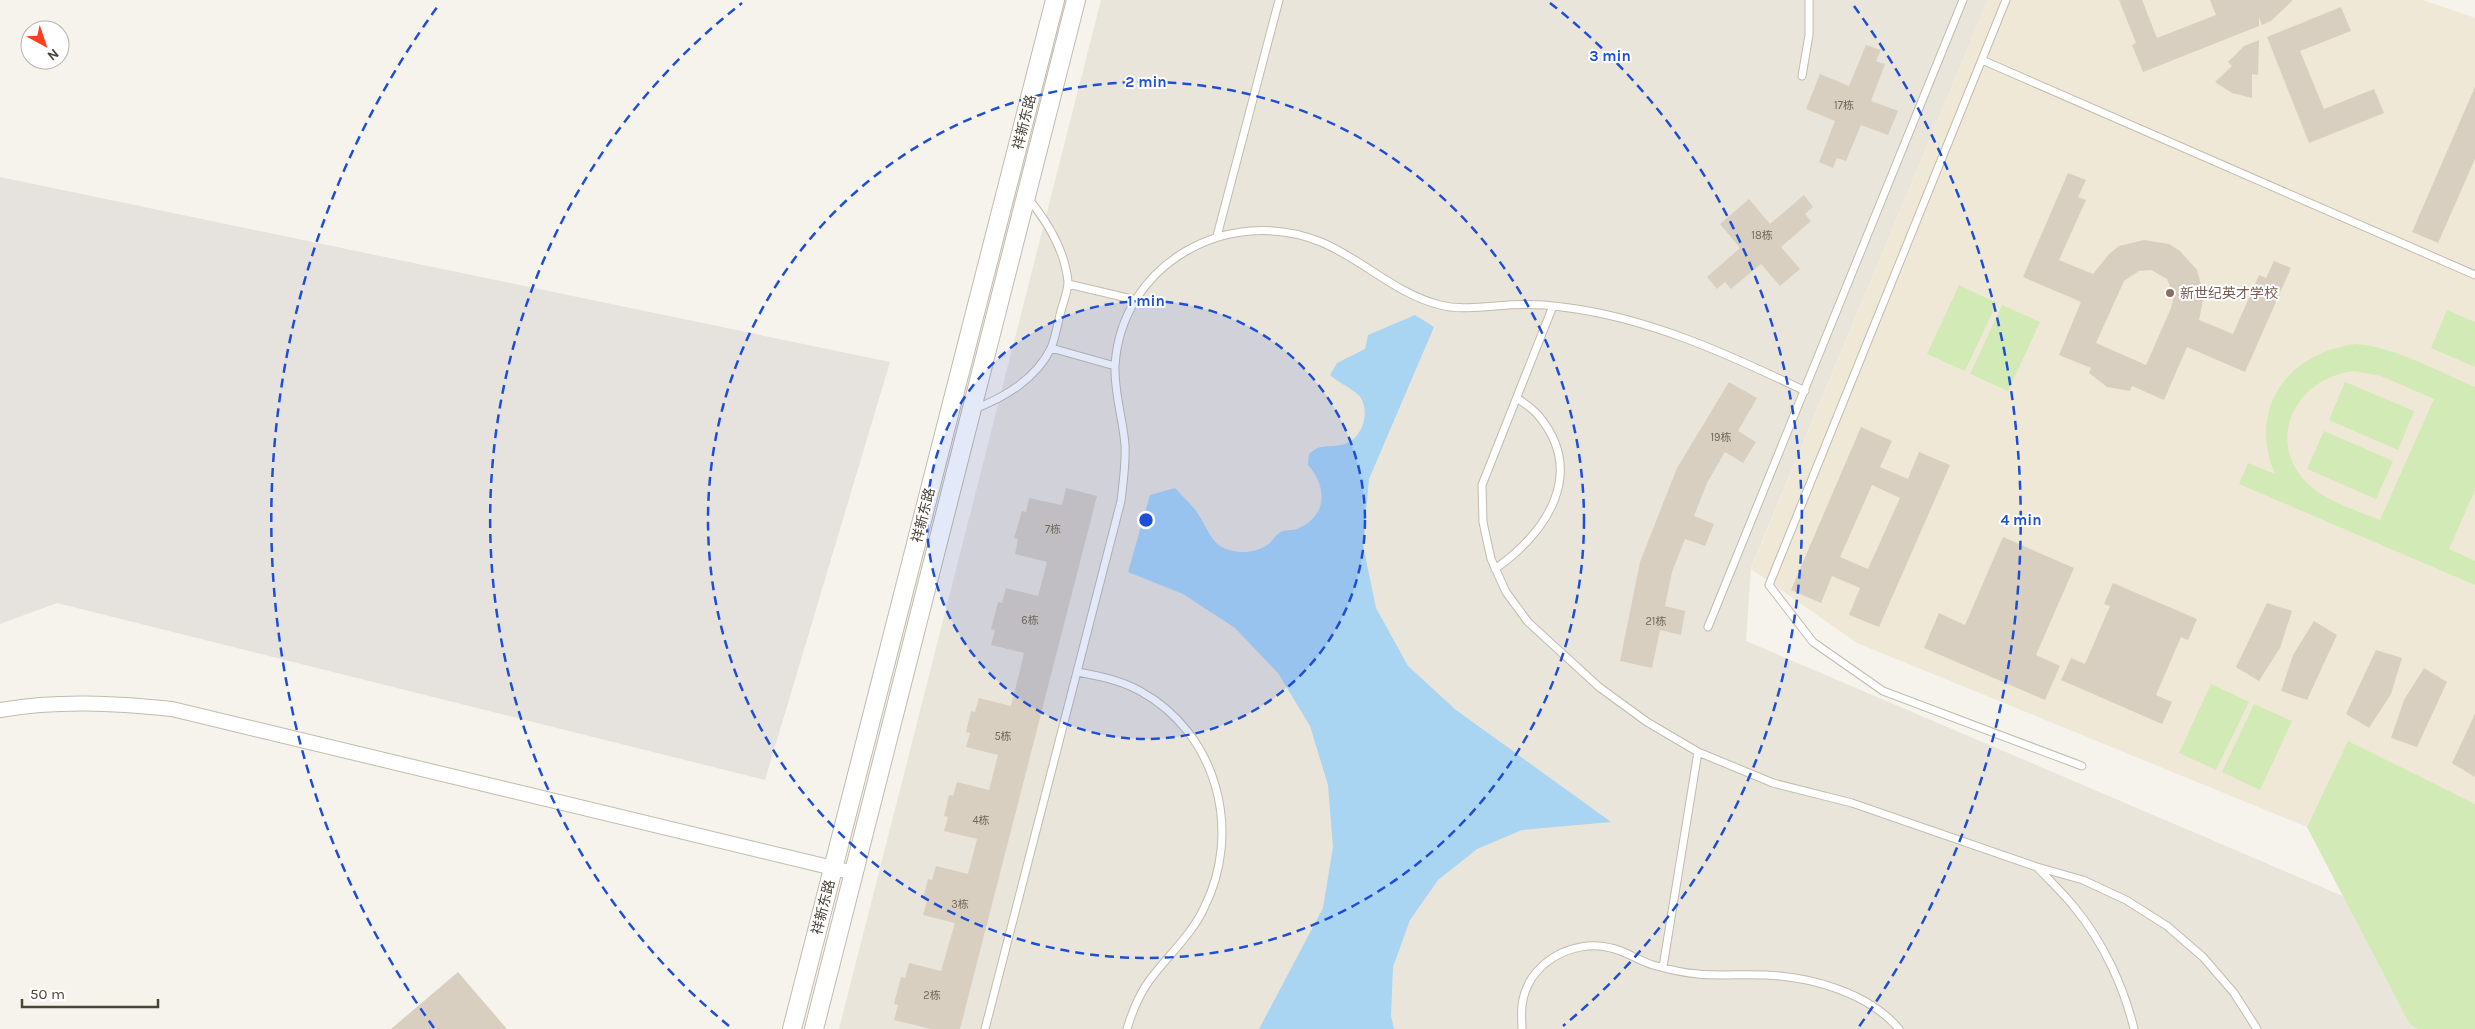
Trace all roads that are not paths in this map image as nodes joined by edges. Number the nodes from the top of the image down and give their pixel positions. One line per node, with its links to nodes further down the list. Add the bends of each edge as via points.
1 (1055, 0): 27 (street, 祥新东路)
2 (1076, 0): 9 (street, 祥新东路)
3 (1279, 0): 10 (lane)
4 (1809, 0): 8 (lane, via 1809,36)
5 (1963, 0): 17 (lane)
6 (2006, 0): 7 (lane)
7 (1982, 60): 11 (lane); 25 (lane, via 1769,585 1813,642 1883,690)
8 (1802, 76)
9 (1026, 196): 12 (lane, via 1050,228); 19 (street, 祥新东路)
10 (1217, 236): 13 (lane, via 1185,250 1157,272); 14 (lane, via 1261,230 1288,232 1322,242 1416,297 1442,306 1470,309)
11 (2475, 275)
12 (1068, 284): 13 (lane); 15 (lane)
13 (1136, 300): 16 (lane, via 1125,321)
14 (1553, 306): 17 (lane, via 1604,314 1673,334 1740,360); 18 (lane)
15 (1051, 348): 16 (lane); 19 (lane, via 1017,387)
16 (1115, 366): 22 (lane, via 1125,445 1121,501)
17 (1804, 391): 21 (lane)
18 (1517, 398): 20 (lane, via 1482,485 1483,522); 20 (lane, via 1537,414 1551,435 1559,459 1560,484 1536,533)
19 (972, 410): 28 (street, 祥新东路)
20 (1495, 569): 24 (lane, via 1506,592 1528,622 1599,687 1646,722)
21 (1708, 628)
22 (1078, 672): 32 (lane); 33 (lane, via 1110,678 1140,690 1172,714 1206,759 1217,789 1223,821 1222,853 1204,909 1188,934 1148,982)
23 (0, 710): 27 (street, via 34,704 102,702 172,708)
24 (1698, 752): 26 (lane, via 1773,783 1852,803); 29 (lane)
25 (2082, 766)
26 (2037, 867): 36 (lane, via 2076,909 2107,957 2130,1010); 37 (lane, via 2083,880 2126,900 2167,926 2203,957 2234,993)
27 (833, 868): 28 (street); 30 (street, 祥新东路)
28 (854, 873): 31 (street, 祥新东路)
29 (1663, 967): 34 (lane, via 1611,948 1587,945 1564,950 1544,963 1529,983 1522,1006); 35 (lane, via 1697,974 1769,976 1820,984 1870,1003)
30 (792, 1029)
31 (814, 1029)
32 (985, 1029)
33 (1127, 1029)
34 (1522, 1029)
35 (1899, 1029)
36 (2134, 1029)
37 (2257, 1029)

